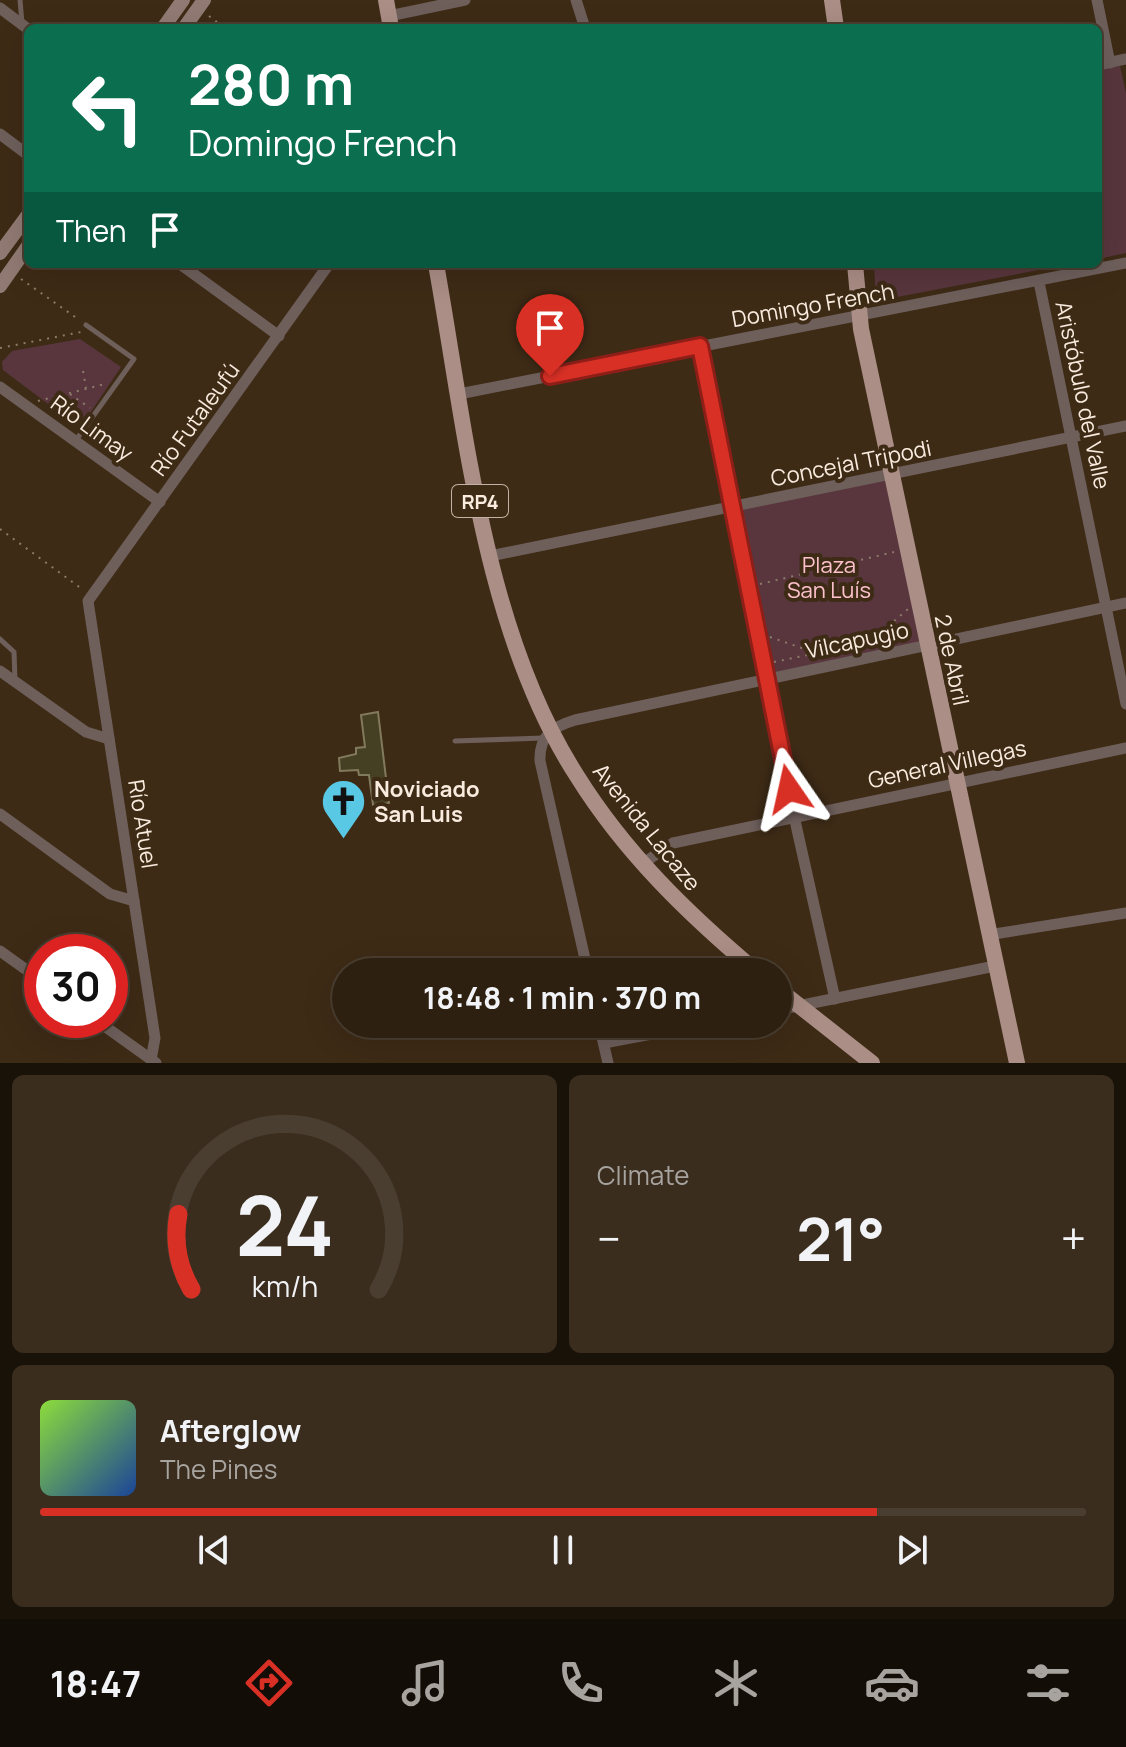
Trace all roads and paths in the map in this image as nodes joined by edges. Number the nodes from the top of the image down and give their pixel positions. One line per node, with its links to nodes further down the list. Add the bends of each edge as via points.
1 (20, 0): 9 (lane)
2 (465, 0): 8 (street)
3 (576, 0): 13 (street)
4 (832, 0): 14 (main road)
5 (1097, 0): 15 (street)
6 (194, 2): 10 (main road); 11 (main road); 12 (path)
7 (0, 8): 16 (street)
8 (388, 15)
9 (24, 24)
10 (168, 24)
11 (186, 24)
12 (220, 24)
13 (584, 24)
14 (835, 24)
15 (1100, 24)
16 (24, 26)
17 (1126, 59): 18 (street)
18 (1104, 64)
19 (0, 134): 20 (street)
20 (24, 152)
21 (24, 221): 23 (main road)
22 (24, 252): 29 (main road)
23 (0, 253)
24 (1126, 263): 30 (street, Domingo French)
25 (186, 268): 34 (street)
26 (326, 268): 34 (street, Río Futaleufú)
27 (437, 268): 42 (main road, RP4)
28 (855, 268): 32 (main road, 2 de Abril)
29 (11, 271): 31 (main road); 33 (path)
30 (1039, 282): 32 (street, Domingo French); 46 (street, Aristóbulo del Valle)
31 (0, 286)
32 (859, 318): 35 (street, Domingo French); 48 (main road, 2 de Abril)
33 (86, 325): 36 (path, via 80,333); 38 (lane, via 134,359)
34 (279, 336): 49 (street, Río Futaleufú)
35 (700, 346): 42 (street, Domingo French); 50 (street)
36 (0, 348)
37 (83, 371): 40 (path)
38 (118, 381): 40 (path); 44 (lane)
39 (0, 387): 43 (street, Río Limay)
40 (86, 388): 41 (path)
41 (69, 393): 43 (path); 44 (path)
42 (459, 394): 53 (main road, RP4)
43 (25, 405): 47 (street, Río Limay)
44 (96, 412): 47 (lane)
45 (1126, 426): 46 (street, Concejal Tripodi)
46 (1072, 437): 48 (street, Concejal Tripodi); 57 (street, Aristóbulo del Valle)
47 (75, 441): 49 (street, Río Limay)
48 (893, 476): 50 (street, Concejal Tripodi); 52 (main road, 2 de Abril)
49 (160, 502): 55 (street, Río Futaleufú)
50 (732, 507): 53 (street, Concejal Tripodi); 54 (street)
51 (0, 529): 55 (path)
52 (906, 548): 54 (path); 60 (main road, 2 de Abril)
53 (490, 556): 67 (main road, RP4, via 509,631)
54 (748, 587): 64 (street)
55 (89, 595): 68 (street, Río Atuel)
56 (1126, 603): 57 (street, Vilcapugio)
57 (1108, 606): 60 (street, Vilcapugio); 66 (street, Aristóbulo del Valle)
58 (914, 619): 61 (path, via 912,606)
59 (0, 639): 65 (lane, via 14,652)
60 (922, 639): 61 (path); 64 (street, Vilcapugio); 71 (main road, 2 de Abril)
61 (869, 643): 62 (path)
62 (818, 654): 62 (path, via 775,663 769,637 805,650)
63 (0, 671): 65 (street)
64 (767, 680): 67 (street, Vilcapugio, via 575,720); 73 (street)
65 (14, 681): 68 (street, via 86,732)
66 (1126, 704)
67 (547, 734): 69 (lane); 74 (main road, Avenida Lacaze / RP4); 79 (street, via 540,761)
68 (109, 739): 75 (street, Río Atuel)
69 (455, 741)
70 (1126, 748): 71 (street, General Villegas)
71 (956, 783): 73 (street, General Villegas); 77 (main road, 2 de Abril)
72 (0, 814): 75 (street, via 110,894)
73 (794, 816): 74 (street, General Villegas, via 673,843); 83 (street)
74 (642, 864): 80 (main road, Avenida Lacaze / RP4)
75 (134, 901): 91 (street, Río Atuel)
76 (1126, 913): 77 (street)
77 (988, 935): 81 (main road, 2 de Abril)
78 (0, 951): 82 (street)
79 (585, 958)
80 (740, 958)
81 (995, 966): 83 (street); 94 (main road, 2 de Abril)
82 (24, 968)
83 (835, 999): 85 (street)
84 (792, 1001): 85 (main road)
85 (798, 1006): 86 (street); 93 (main road)
86 (792, 1007)
87 (121, 1038): 91 (street)
88 (603, 1038): 90 (street)
89 (630, 1038): 90 (street)
90 (604, 1043): 92 (street)
91 (154, 1061)
92 (608, 1063)
93 (872, 1063)
94 (1017, 1063)

